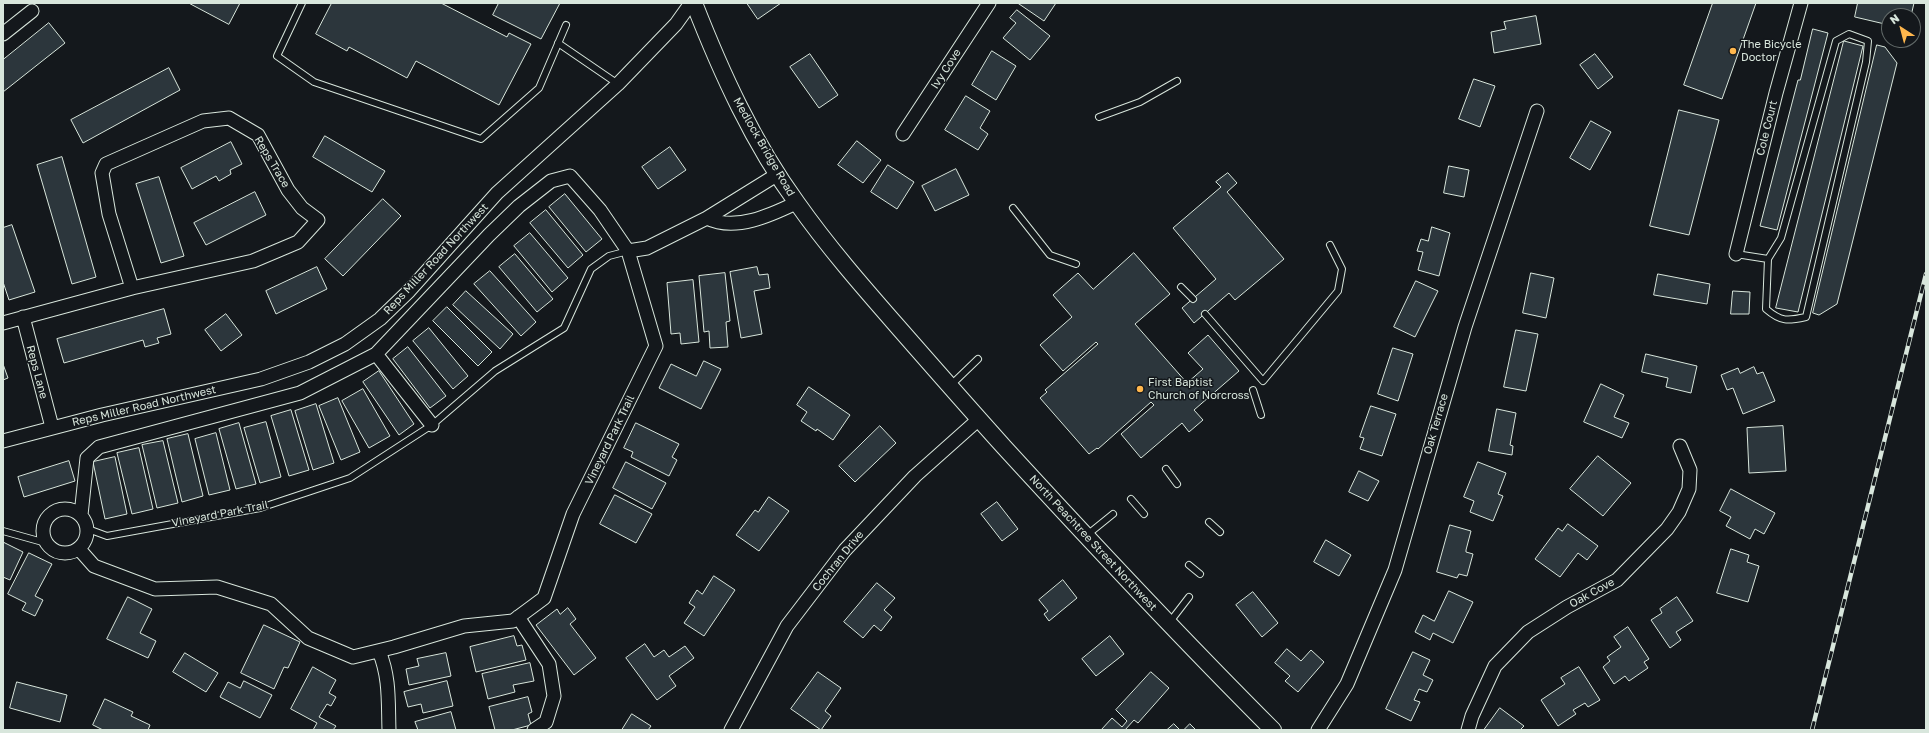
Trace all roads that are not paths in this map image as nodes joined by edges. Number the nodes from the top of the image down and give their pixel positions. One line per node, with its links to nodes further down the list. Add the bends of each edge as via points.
1 (302, 3): 8 (lane, via 277,56 314,82 481,139 539,88)
2 (692, 3): 10 (street, Reps Miller Road Northwest, via 676,24); 14 (street, Medlock Bridge Road, via 749,125)
3 (989, 3): 13 (street, Ivy Cove)
4 (1802, 3): 20 (street, Cole Court, via 1776,93)
5 (32, 11): 7 (street)
6 (566, 24): 8 (lane)
7 (3, 34)
8 (558, 43): 10 (lane)
9 (1177, 81): 12 (lane, via 1140,102)
10 (618, 84): 37 (street, Reps Miller Road Northwest, via 497,193 415,285 380,320 345,344 309,362 261,379)
11 (1537, 111): 63 (street, Oak Terrace, via 1465,327 1394,570 1347,684)
12 (1099, 117)
13 (903, 134)
14 (778, 174): 15 (street, Medlock Bridge Road); 17 (street, Vineyard Park Trail)
15 (796, 203): 17 (street, via 758,218 736,222 716,222); 29 (street, Medlock Bridge Road, via 859,283)
16 (1013, 208): 22 (lane, via 1050,255)
17 (707, 218): 19 (street, Vineyard Park Trail, via 647,248)
18 (1330, 245): 26 (lane, via 1342,269 1338,291 1263,381)
19 (628, 251): 30 (street, Vineyard Park Trail, via 600,210 570,176 551,181 489,235); 36 (lane, Vineyard Park Trail, via 609,256 591,269 564,328 494,371); 56 (street, Vineyard Park Trail, via 656,346 573,514 544,598)
20 (1736, 254): 21 (lane)
21 (1768, 260): 21 (lane, via 1781,238 1836,41 1849,34 1868,41 1866,62 1806,317 1788,321 1772,315 1766,309)
22 (1076, 264)
23 (1181, 286): 25 (lane)
24 (132, 288): 24 (street, Reps Trace, via 109,214 102,174 106,164 203,121 228,118 258,135 288,190 302,208 318,220 298,242 253,261); 27 (street, Reps Trace)
25 (1192, 299)
26 (1205, 314)
27 (23, 317): 28 (street, Reps Trace); 37 (street, Reps Lane)
28 (3, 323)
29 (919, 351): 32 (street, North Peachtree Street Northwest)
30 (376, 354): 36 (street); 45 (street, Vineyard Park Trail, via 300,393 99,447 87,458)
31 (978, 359): 32 (lane)
32 (950, 386): 35 (street, North Peachtree Street Northwest)
33 (1253, 390): 34 (lane)
34 (1261, 415)
35 (978, 419): 50 (street, North Peachtree Street Northwest); 61 (street, Cochran Drive, via 915,476 845,550 787,626)
36 (432, 425): 47 (lane, Vineyard Park Trail, via 350,478 260,508 106,536)
37 (52, 427): 38 (street, Reps Miller Road Northwest)
38 (3, 441)
39 (1680, 446): 64 (street, Oak Cove, via 1690,470 1689,489 1679,512 1667,530 1618,580 1567,607 1528,632 1495,666)
40 (1166, 469): 41 (lane)
41 (1177, 484)
42 (1131, 499): 44 (lane)
43 (1113, 514): 50 (lane)
44 (1144, 514)
45 (81, 515): 47 (street); 51 (street, via 68,509 54,512 45,522 43,536)
46 (1209, 522): 49 (lane)
47 (88, 529): 52 (street, via 84,544)
48 (3, 531): 51 (lane)
49 (1220, 532)
50 (1086, 536): 57 (street, North Peachtree Street Northwest)
51 (46, 543): 52 (street, via 57,552 65,554)
52 (79, 549): 58 (street, Vineyard Park Trail, via 94,566 155,589 217,587 271,604 308,638 353,657)
53 (1189, 565): 54 (lane)
54 (1200, 574)
55 (1189, 597): 57 (lane)
56 (518, 617): 58 (street, Vineyard Park Trail, via 513,621 464,626); 60 (street, via 549,664 554,696 546,722)
57 (1169, 624): 62 (street, North Peachtree Street Northwest)
58 (379, 651): 59 (street, via 386,668 389,690)
59 (389, 730)
60 (534, 730)
61 (732, 730)
62 (1273, 730)
63 (1318, 730)
64 (1468, 730)

